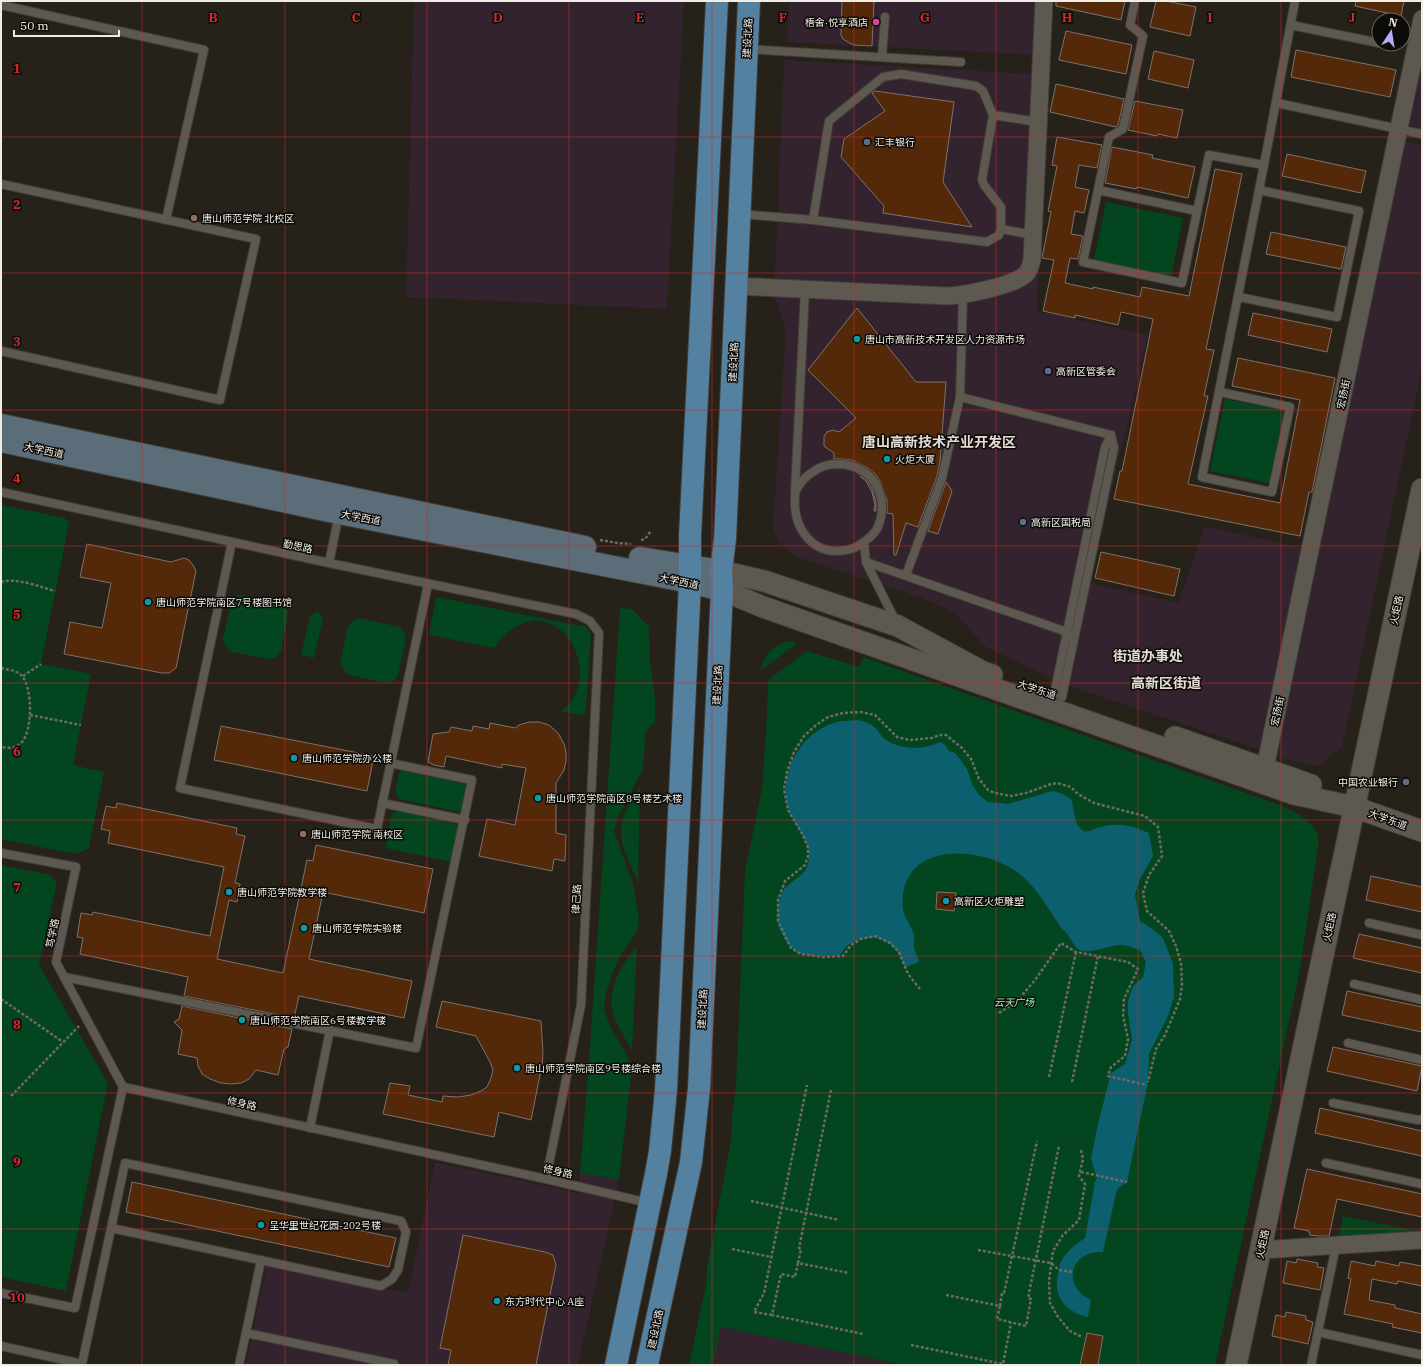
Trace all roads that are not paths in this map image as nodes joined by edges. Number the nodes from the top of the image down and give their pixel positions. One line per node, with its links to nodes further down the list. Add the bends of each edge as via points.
1 (717, 1): 48 (main road)
2 (749, 1): 11 (main road, 建设北路)
3 (1044, 1): 16 (street)
4 (1135, 1): 21 (lane, via 1130,25 1143,36 1124,129 1109,137)
5 (1295, 1): 9 (lane)
6 (1, 5): 25 (lane, via 204,50)
7 (885, 17): 12 (lane)
8 (1422, 19): 17 (street, 宏扬街)
9 (1291, 25): 10 (lane); 14 (lane)
10 (1371, 41)
11 (746, 49): 12 (lane); 24 (main road, 建设北路)
12 (882, 57): 13 (lane)
13 (961, 62)
14 (1276, 103): 17 (lane); 19 (lane)
15 (993, 115): 16 (lane); 26 (lane, via 983,91 976,86 901,74 883,77 829,121); 27 (lane, via 982,180 1002,207)
16 (1038, 122): 28 (street)
17 (1398, 129): 18 (lane); 58 (street, 宏扬街)
18 (1422, 134)
19 (1264, 165): 22 (lane); 23 (lane, via 1209,155)
20 (1, 184): 25 (lane)
21 (1098, 190): 23 (lane); 23 (lane, via 1083,262 1182,283)
22 (1259, 190): 32 (lane); 32 (lane, via 1360,211 1337,317)
23 (1197, 211)
24 (740, 214): 26 (lane); 29 (main road, 建设北路)
25 (166, 220): 33 (lane, via 256,239 220,400)
26 (813, 220): 27 (lane, via 987,242 998,235)
27 (1001, 229): 28 (lane)
28 (1033, 234): 31 (street, via 1032,260 1027,274 1013,282)
29 (736, 286): 30 (street); 50 (main road, 建设北路)
30 (805, 290): 31 (street); 41 (lane)
31 (962, 295): 35 (lane)
32 (1239, 297): 34 (lane)
33 (1, 351)
34 (1220, 392): 34 (lane, via 1290,407 1272,492 1202,477)
35 (960, 397): 37 (lane); 49 (lane, via 942,478)
36 (1, 424): 48 (main road, 大学西道, via 648,560)
37 (1111, 435): 54 (lane, via 1104,447); 55 (lane, via 1114,448)
38 (1, 441): 42 (main road, 大学西道)
39 (1422, 488): 43 (street, 火炬路)
40 (1, 492): 44 (lane, 勤思路)
41 (795, 492): 45 (lane, via 796,517 800,529 808,539 830,551 856,548); 45 (lane, via 804,479 828,465 843,464 857,468 870,476 878,488 882,502 882,517 876,531)
42 (340, 513): 47 (lane); 48 (main road, 大学西道)
43 (1417, 541): 60 (street, 火炬路)
44 (232, 542): 47 (lane, 勤思路); 59 (lane, via 180,788 377,829)
45 (864, 542): 46 (lane)
46 (866, 562): 49 (lane); 53 (lane)
47 (329, 563): 51 (lane, 勤思路)
48 (690, 574): 50 (main road, 大学西道); 79 (main road, via 666,1090 660,1151)
49 (906, 575): 54 (lane)
50 (721, 580): 53 (street, 大学东道, via 764,581); 60 (street, 大学东道, via 763,607 1294,794); 93 (main road, 建设北路, via 696,1126 691,1162)
51 (428, 584): 52 (lane, 勤思路, via 576,614); 57 (lane)
52 (590, 621): 77 (lane, 律己路, via 599,633 580,1005)
53 (898, 626): 56 (street, 大学东道, via 982,672)
54 (1067, 632): 55 (lane); 56 (lane)
55 (1074, 638): 56 (lane)
56 (1058, 696): 58 (street, 大学东道)
57 (390, 763): 59 (lane); 61 (lane, via 472,780)
58 (1265, 768): 60 (street, 大学东道, via 1324,790)
59 (382, 803): 61 (lane)
60 (1354, 807): 62 (street, 大学东道); 83 (street, 火炬路)
61 (465, 820): 69 (lane, via 416,1048)
62 (1422, 831)
63 (1, 853): 66 (lane, 笃学路, via 76,867 56,962)
64 (1369, 924): 65 (lane)
65 (1422, 935)
66 (64, 977): 69 (lane); 72 (lane, 笃学路)
67 (1354, 984): 68 (lane)
68 (1422, 1000)
69 (330, 1030): 75 (lane)
70 (1348, 1043): 71 (lane)
71 (1422, 1060)
72 (123, 1088): 75 (lane, 修身路); 85 (lane, via 75,1308)
73 (1333, 1103): 74 (lane)
74 (1422, 1119)
75 (310, 1128): 77 (lane, 修身路)
76 (1326, 1163): 78 (lane)
77 (546, 1179): 79 (lane, 修身路)
78 (1422, 1184)
79 (650, 1203): 92 (main road)
80 (111, 1228): 84 (lane); 84 (lane, via 125,1163 400,1221 406,1232 398,1270 392,1279 381,1286); 88 (lane, via 82,1364)
81 (1422, 1240): 82 (street)
82 (1336, 1246): 83 (street); 86 (lane)
83 (1260, 1250): 94 (street, 火炬路)
84 (261, 1260): 87 (lane)
85 (1, 1293)
86 (1318, 1332): 89 (lane); 95 (lane)
87 (246, 1333): 90 (lane); 91 (lane)
88 (1, 1346)
89 (1422, 1356)
90 (394, 1364)
91 (239, 1365)
92 (616, 1365)
93 (647, 1365)
94 (1236, 1365)
95 (1311, 1365)

